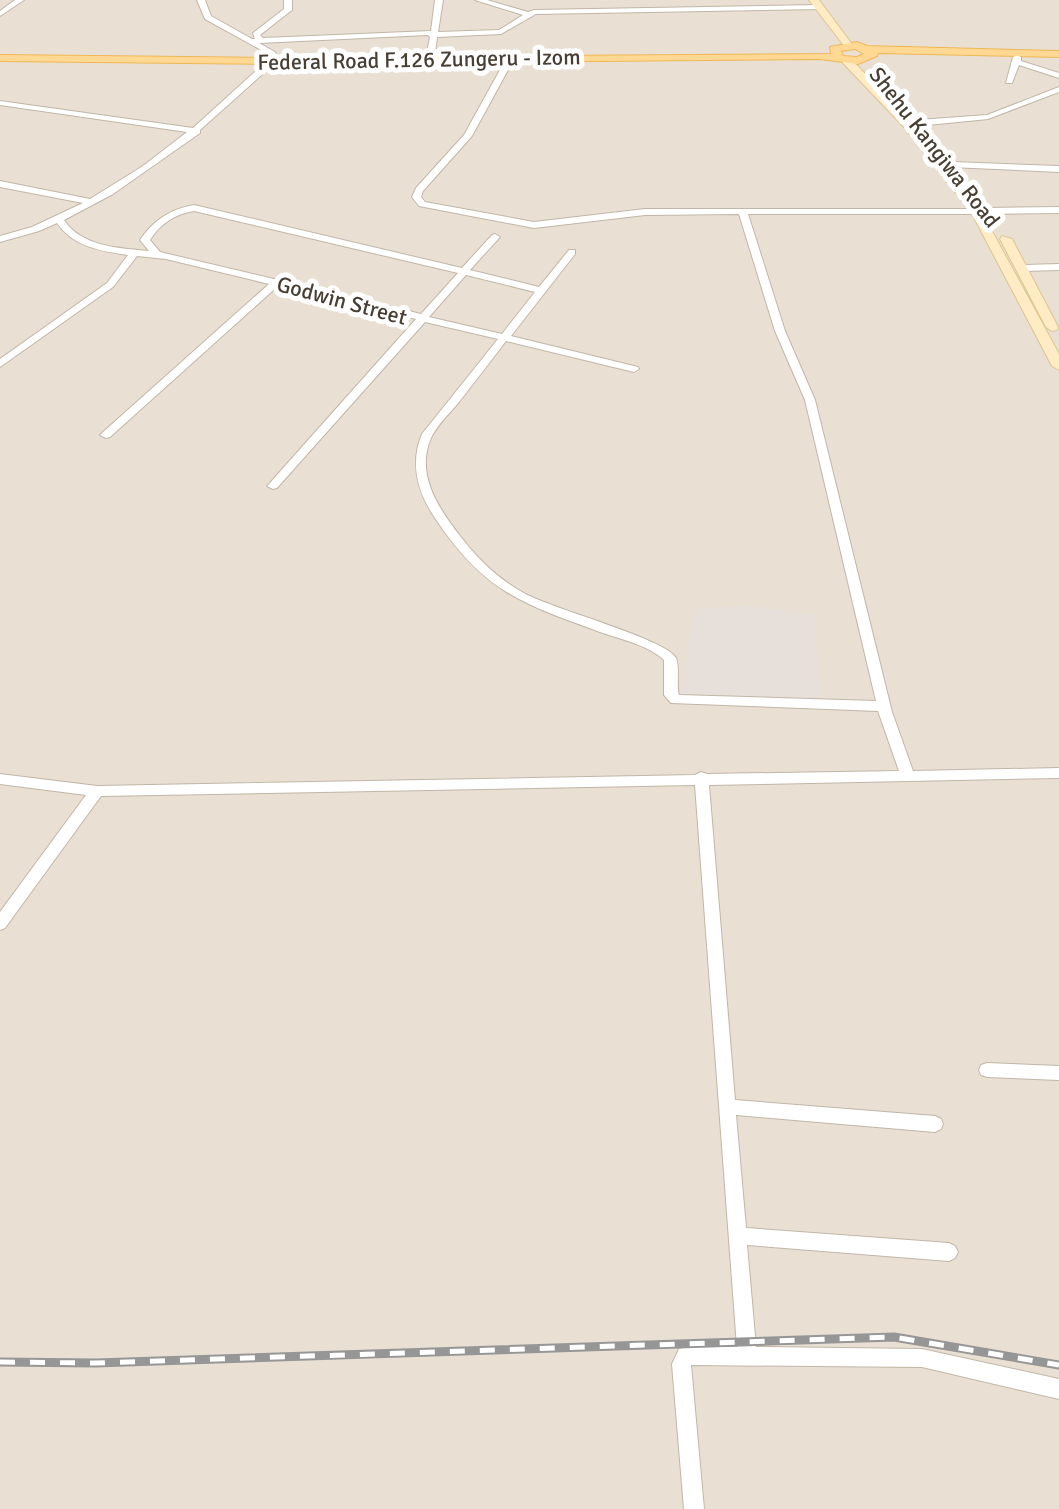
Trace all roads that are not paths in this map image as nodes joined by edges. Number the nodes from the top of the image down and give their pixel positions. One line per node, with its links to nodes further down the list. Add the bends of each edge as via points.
1 (20, 0): 7 (street)
2 (288, 0): 10 (street, via 288,10)
3 (439, 0): 9 (street)
4 (479, 0): 8 (street)
5 (203, 3): 10 (street, via 208,18)
6 (817, 4): 8 (street); 12 (main road, Shehu Kangiwa Road)
7 (0, 14)
8 (526, 14): 9 (street, via 501,32)
9 (431, 34): 10 (street); 11 (street)
10 (257, 41): 17 (street)
11 (431, 53): 13 (main road, Federal Road F.126 Zungeru - Izom); 17 (main road, Federal Road F.126 Zungeru - Izom)
12 (842, 53): 13 (main road, Federal Road F.126 Zungeru - Izom); 15 (main road, Federal Road F.126 Zungeru - Izom); 31 (main road, Shehu Kangiwa Road)
13 (623, 54): 18 (main road, Federal Road F.126 Zungeru - Izom)
14 (0, 56): 17 (main road, Federal Road F.126 Zungeru - Izom)
15 (869, 56): 16 (main road); 19 (main road); 24 (main road, Shehu Kangiwa Road, via 878,78)
16 (1059, 56): 19 (main road)
17 (272, 58): 18 (main road, Federal Road F.126 Zungeru - Izom); 25 (street)
18 (510, 58): 32 (street, via 468,136 419,190 422,204 534,225 645,212)
19 (1017, 60): 20 (street); 21 (street)
20 (1059, 76)
21 (1010, 81)
22 (1059, 89): 24 (street, via 988,117)
23 (0, 103): 25 (street)
24 (918, 123): 26 (main road, Shehu Kangiwa Road)
25 (197, 131): 29 (street)
26 (953, 166): 27 (street); 31 (main road, Shehu Kangiwa Road)
27 (1059, 169)
28 (0, 184): 29 (street)
29 (88, 201): 33 (street)
30 (1059, 210): 31 (street)
31 (982, 211): 32 (street); 39 (main road, Shehu Kangiwa Road); 48 (main road, Shehu Kangiwa Road)
32 (744, 214): 52 (street, via 780,331 810,400)
33 (59, 218): 35 (street); 37 (street, Godwin Street, via 88,241)
34 (495, 237): 41 (street)
35 (0, 239)
36 (572, 252): 43 (street)
37 (134, 253): 38 (street, Godwin Street); 47 (street, via 110,285)
38 (157, 255): 41 (street, via 146,243 149,232 194,208); 42 (street, Godwin Street)
39 (1024, 268): 40 (street); 46 (main road, Shehu Kangiwa Road)
40 (1059, 268)
41 (463, 273): 43 (street); 44 (street)
42 (276, 282): 44 (street, Godwin Street); 50 (street)
43 (541, 290): 45 (street)
44 (422, 320): 45 (street, Godwin Street); 51 (street)
45 (502, 338): 49 (street, Godwin Street); 52 (street, via 421,451 422,488 480,567 528,604 663,652 676,700)
46 (1059, 340)
47 (0, 364)
48 (1059, 366)
49 (634, 369)
50 (106, 435)
51 (273, 486)
52 (884, 706): 54 (street)
53 (1059, 773): 54 (street)
54 (907, 774): 55 (street)
55 (701, 778): 57 (street); 61 (street)
56 (0, 780): 57 (street)
57 (97, 791): 58 (street)
58 (0, 924)
59 (987, 1070): 60 (street)
60 (1059, 1073)
61 (728, 1107): 62 (street); 63 (street)
62 (935, 1124)
63 (738, 1236): 64 (street); 65 (street)
64 (949, 1252)
65 (747, 1355): 66 (street, via 922,1358); 67 (street, via 686,1356 680,1364)
66 (1059, 1389)
67 (697, 1509)

